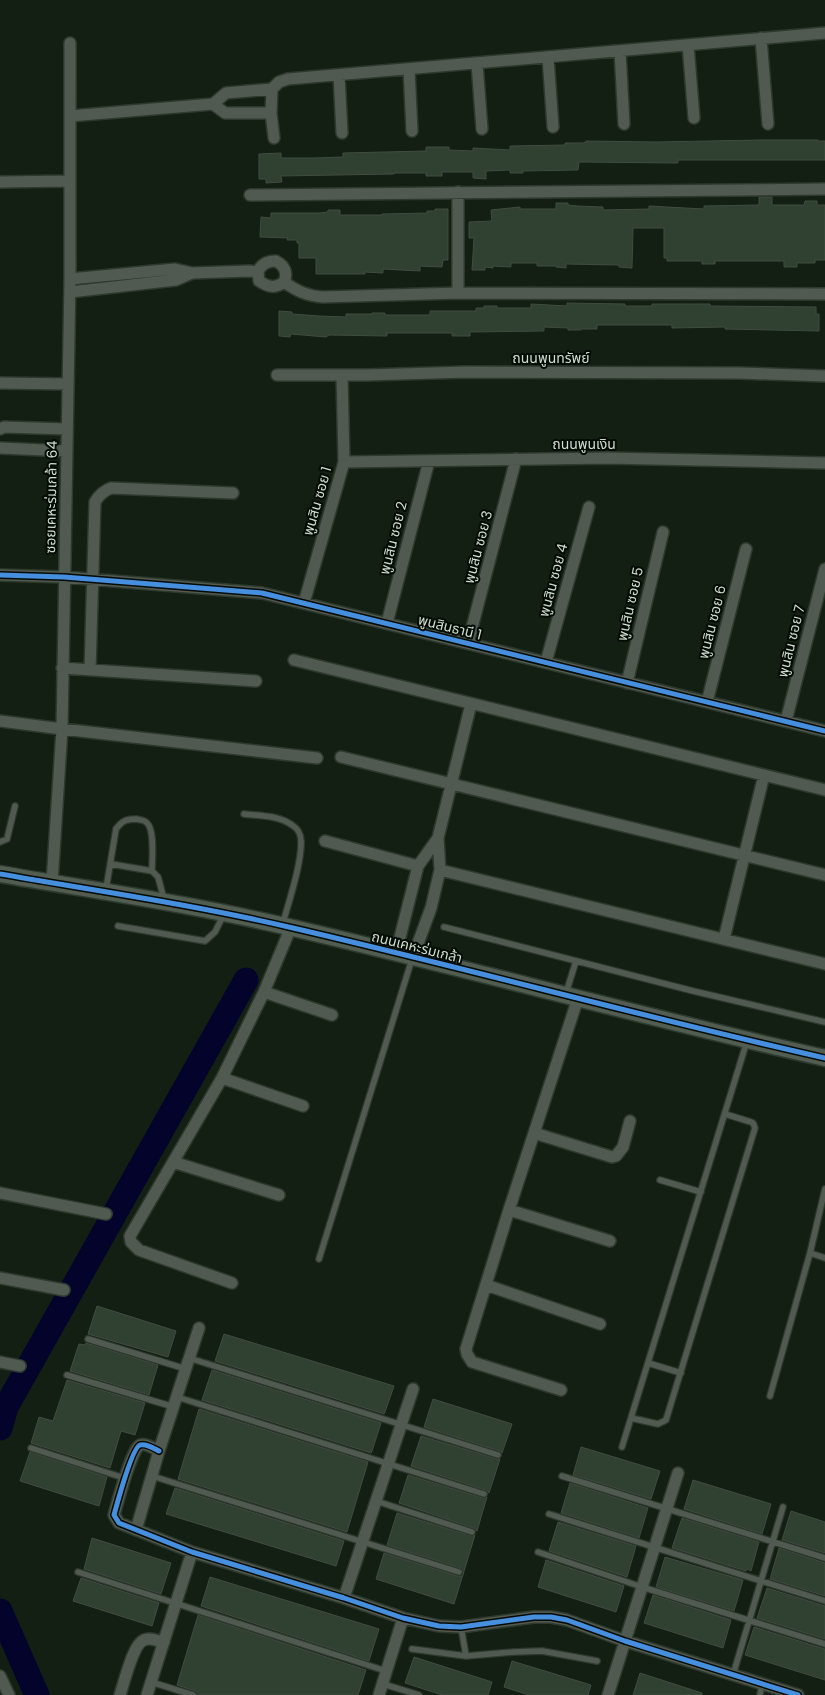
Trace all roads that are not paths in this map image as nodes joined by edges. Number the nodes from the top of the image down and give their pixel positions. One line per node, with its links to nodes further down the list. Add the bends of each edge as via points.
1 (825, 33): 2 (street)
2 (761, 38): 4 (street); 16 (street)
3 (70, 43): 13 (street, ซอยเคหะร่มเกล้า 64)
4 (688, 45): 5 (street); 14 (street)
5 (620, 51): 6 (street); 15 (street)
6 (548, 57): 7 (street); 17 (street)
7 (478, 63): 8 (street); 18 (street)
8 (409, 69): 9 (street); 19 (street)
9 (339, 75): 10 (street, via 288,79); 20 (street)
10 (272, 89): 11 (street, via 226,93); 12 (street)
11 (213, 104): 12 (street, via 225,113); 13 (street)
12 (272, 112): 21 (street)
13 (70, 116): 22 (street, ซอยเคหะร่มเกล้า 64)
14 (694, 118)
15 (624, 124)
16 (768, 124)
17 (553, 126)
18 (482, 129)
19 (412, 131)
20 (342, 133)
21 (274, 138)
22 (70, 181): 23 (street); 29 (street, ซอยเคหะร่มเกล้า 64)
23 (0, 182)
24 (825, 189): 25 (street)
25 (458, 192): 26 (street); 32 (street)
26 (250, 195)
27 (192, 272): 28 (street); 29 (street, via 175,269); 31 (street, via 176,280)
28 (258, 272): 30 (street, via 259,281 269,286 275,287); 30 (street, via 265,263 276,261 284,268)
29 (70, 279): 31 (street, ซอยเคหะร่มเกล้า 64)
30 (284, 282): 32 (street, via 299,292 317,296)
31 (70, 292): 38 (street, ซอยเคหะร่มเกล้า 64)
32 (458, 293): 33 (street)
33 (825, 294)
34 (277, 375): 35 (street, ถนนพูนทรัพย์)
35 (342, 375): 36 (street, ถนนพูนทรัพย์, via 475,372); 45 (street, พูนสิน ซอย 1)
36 (825, 376)
37 (0, 383): 38 (street)
38 (68, 384): 40 (street, ซอยเคหะร่มเกล้า 64)
39 (0, 429): 40 (street)
40 (67, 429): 42 (street, ซอยเคหะร่มเกล้า 64)
41 (0, 448): 42 (street)
42 (66, 451): 53 (street, ซอยเคหะร่มเกล้า 64)
43 (516, 459): 44 (street, ถนนพูนเงิน); 46 (street, ถนนพูนเงิน); 57 (street, พูนสิน ซอย 3)
44 (429, 461): 45 (street, ถนนพูนเงิน); 56 (street, พูนสิน ซอย 2)
45 (344, 462): 55 (street, พูนสิน ซอย 1)
46 (825, 463)
47 (233, 493): 54 (street, via 104,490 95,502)
48 (589, 507): 59 (street, พูนสิน ซอย 4)
49 (663, 532): 63 (street, พูนสิน ซอย 5)
50 (746, 549): 64 (street, พูนสิน ซอย 6)
51 (825, 569): 67 (street, พูนสิน ซอย 7)
52 (0, 575): 53 (street, พูนสินธานี 1)
53 (64, 577): 54 (street, พูนสินธานี 1); 60 (street, ซอยเคหะร่มเกล้า 64)
54 (91, 580): 55 (street, พูนสินธานี 1, via 262,593); 61 (street)
55 (304, 603): 56 (street, พูนสินธานี 1)
56 (387, 623): 57 (street, พูนสินธานี 1)
57 (468, 643): 59 (street, พูนสินธานี 1)
58 (294, 660): 65 (street)
59 (546, 662): 63 (street, พูนสินธานี 1)
60 (62, 668): 61 (street); 68 (street, ซอยเคหะร่มเกล้า 64)
61 (90, 670): 62 (street)
62 (256, 681)
63 (627, 683): 64 (street, พูนสินธานี 1)
64 (707, 702): 67 (street, พูนสินธานี 1)
65 (472, 704): 72 (street); 73 (street)
66 (0, 721): 68 (street)
67 (786, 721): 69 (street, พูนสินธานี 1)
68 (62, 729): 71 (street); 88 (street, ซอยเคหะร่มเกล้า 64)
69 (825, 731)
70 (340, 757): 73 (street)
71 (317, 758)
72 (764, 775): 74 (street); 80 (street)
73 (452, 784): 77 (street); 80 (street)
74 (825, 790)
75 (15, 806): 78 (lane, via 7,839)
76 (244, 814): 94 (lane, via 286,821 299,832 300,856)
77 (438, 838): 82 (street); 83 (street)
78 (0, 842)
79 (325, 842): 82 (street)
80 (744, 855): 86 (street); 96 (street)
81 (111, 864): 84 (lane); 84 (lane, via 116,829 121,822 139,819 146,822 152,834); 90 (lane)
82 (418, 866): 87 (street)
83 (440, 870): 89 (street); 96 (street)
84 (152, 871): 91 (lane, via 158,877)
85 (0, 874): 88 (street, ถนนเคหะร่มเกล้า)
86 (825, 875)
87 (414, 882): 89 (street); 97 (street)
88 (52, 883): 90 (street, ถนนเคหะร่มเกล้า)
89 (436, 887): 98 (street)
90 (106, 891): 91 (street, ถนนเคหะร่มเกล้า)
91 (164, 902): 92 (street, ถนนเคหะร่มเกล้า)
92 (224, 914): 93 (lane, via 215,932 205,941); 94 (street, ถนนเคหะร่มเกล้า)
93 (118, 926)
94 (286, 926): 97 (street, ถนนเคหะร่มเกล้า); 101 (street)
95 (444, 927): 99 (lane)
96 (724, 939): 100 (street)
97 (396, 953): 98 (street, ถนนเคหะร่มเกล้า)
98 (413, 957): 102 (street, ถนนเคหะร่มเกล้า); 123 (lane)
99 (576, 961): 102 (lane); 104 (lane)
100 (825, 964)
101 (264, 992): 103 (street); 107 (street)
102 (572, 996): 105 (street, ถนนเคหะร่มเกล้า); 111 (street)
103 (332, 1015)
104 (825, 1022)
105 (747, 1041): 106 (street, ถนนเคหะร่มเกล้า); 109 (lane)
106 (825, 1058)
107 (222, 1078): 108 (street); 112 (street)
108 (303, 1106)
109 (725, 1114): 115 (lane); 135 (lane, via 751,1122 755,1128)
110 (630, 1121): 111 (street, via 623,1148 620,1154 612,1157)
111 (534, 1133): 118 (street)
112 (173, 1162): 117 (street); 125 (street, via 132,1232 131,1242 139,1250)
113 (660, 1180): 115 (lane)
114 (825, 1189): 121 (lane)
115 (701, 1192): 133 (lane)
116 (0, 1193): 119 (street)
117 (279, 1195)
118 (509, 1210): 120 (street); 126 (street)
119 (106, 1214)
120 (610, 1241)
121 (810, 1253): 122 (lane); 139 (lane)
122 (825, 1258)
123 (319, 1259)
124 (0, 1278): 127 (street)
125 (232, 1282)
126 (486, 1285): 128 (street); 138 (street, via 466,1349 469,1358 482,1366)
127 (64, 1290)
128 (600, 1324)
129 (199, 1328): 132 (street)
130 (88, 1339): 132 (lane)
131 (0, 1362): 134 (street)
132 (188, 1364): 140 (street); 142 (lane)
133 (648, 1364): 135 (lane); 141 (lane)
134 (20, 1366)
135 (681, 1373): 141 (lane, via 664,1422 658,1424)
136 (67, 1375): 140 (lane)
137 (413, 1390): 142 (street)
138 (561, 1390)
139 (770, 1396)
140 (175, 1402): 145 (street); 147 (lane)
141 (631, 1418): 143 (lane)
142 (401, 1426): 146 (lane); 147 (street)
143 (622, 1447)
144 (31, 1448): 151 (lane)
145 (159, 1450): 149 (street); 151 (street, via 138,1446)
146 (498, 1455)
147 (388, 1464): 152 (lane); 153 (street)
148 (678, 1473): 155 (street)
149 (152, 1476): 157 (street); 160 (lane)
150 (562, 1476): 155 (lane)
151 (124, 1478): 157 (street, via 114,1515 119,1522)
152 (484, 1494)
153 (376, 1501): 158 (lane); 160 (street)
154 (784, 1507): 159 (lane)
155 (666, 1509): 159 (lane); 161 (street)
156 (549, 1514): 161 (lane)
157 (136, 1530): 162 (street)
158 (472, 1532)
159 (773, 1541): 164 (lane); 167 (lane)
160 (363, 1542): 166 (lane); 169 (street)
161 (654, 1547): 167 (lane); 168 (street)
162 (192, 1552): 169 (street); 171 (street)
163 (538, 1552): 168 (lane)
164 (825, 1558)
165 (78, 1572): 171 (lane)
166 (459, 1572)
167 (761, 1581): 170 (lane); 173 (lane)
168 (642, 1587): 173 (lane); 175 (street)
169 (344, 1598): 172 (street)
170 (825, 1601)
171 (176, 1604): 176 (street); 181 (lane)
172 (403, 1618): 174 (street); 181 (street)
173 (750, 1620): 177 (lane); 182 (lane)
174 (461, 1627): 175 (street, via 550,1617); 179 (lane)
175 (625, 1641): 182 (street); 192 (street)
176 (164, 1642): 184 (street); 188 (street, via 143,1640 136,1647)
177 (825, 1644)
178 (412, 1649): 179 (lane)
179 (466, 1656): 180 (lane, via 542,1651)
180 (597, 1662)
181 (386, 1671): 185 (street)
182 (733, 1675): 186 (street)
183 (1, 1680): 187 (street)
184 (151, 1682): 189 (street); 190 (lane)
185 (381, 1689): 191 (lane)
186 (761, 1690): 193 (street)
187 (9, 1695)
188 (120, 1695)
189 (147, 1695)
190 (193, 1695)
191 (419, 1695)
192 (608, 1695)
193 (798, 1695)

